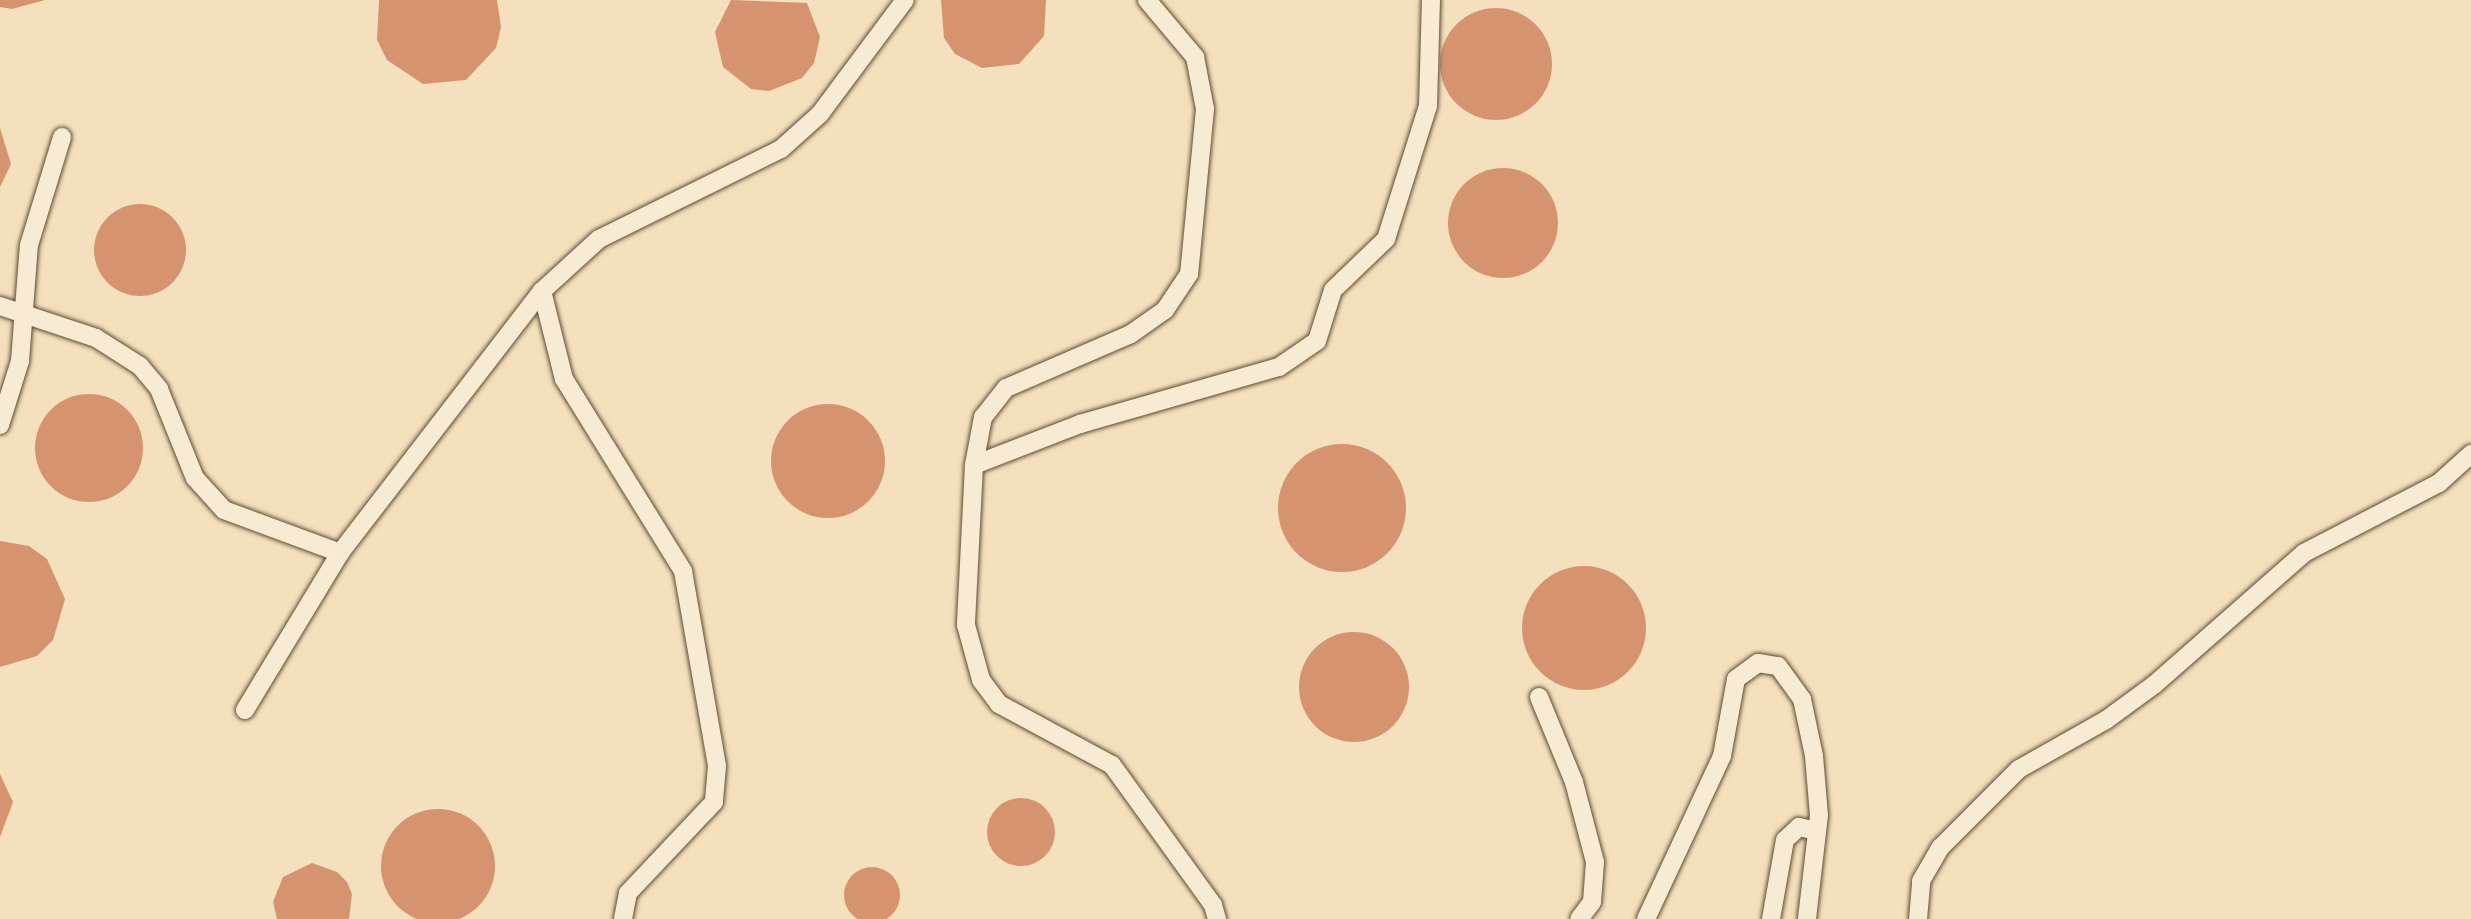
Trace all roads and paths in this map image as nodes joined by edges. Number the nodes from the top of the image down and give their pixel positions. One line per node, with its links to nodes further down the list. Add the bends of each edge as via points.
1 (905, 0): 5 (lane, via 820,114 781,149 600,239)
2 (1147, 0): 10 (lane, via 1195,57 1205,109 1189,274 1165,310 1130,334 1006,388 983,417)
3 (1431, 0): 10 (lane, via 1428,106 1386,239 1333,290 1317,341 1279,367 1080,424)
4 (62, 137): 7 (lane, via 32,234)
5 (542, 291): 11 (lane); 15 (lane, via 564,379 683,571 717,766 714,802 628,893)
6 (0, 306): 7 (lane)
7 (25, 311): 8 (lane, via 12,398); 11 (lane, via 96,338 140,366 159,389 195,478 224,510)
8 (0, 425)
9 (2471, 454): 21 (lane, via 2439,483 2304,553 2155,684 2106,720 2019,769 1941,847 1921,881)
10 (974, 465): 16 (lane, via 965,625 981,680 999,704 1112,765 1213,905)
11 (340, 553): 13 (lane)
12 (1539, 697): 17 (lane, via 1574,782 1595,863 1592,902)
13 (245, 710)
14 (1817, 831): 18 (lane, via 1814,756 1802,699 1778,666 1758,663 1736,679 1722,756); 19 (lane, via 1799,827 1786,840); 20 (lane)
15 (623, 919)
16 (1217, 919)
17 (1579, 919)
18 (1646, 919)
19 (1771, 919)
20 (1807, 919)
21 (1918, 919)

